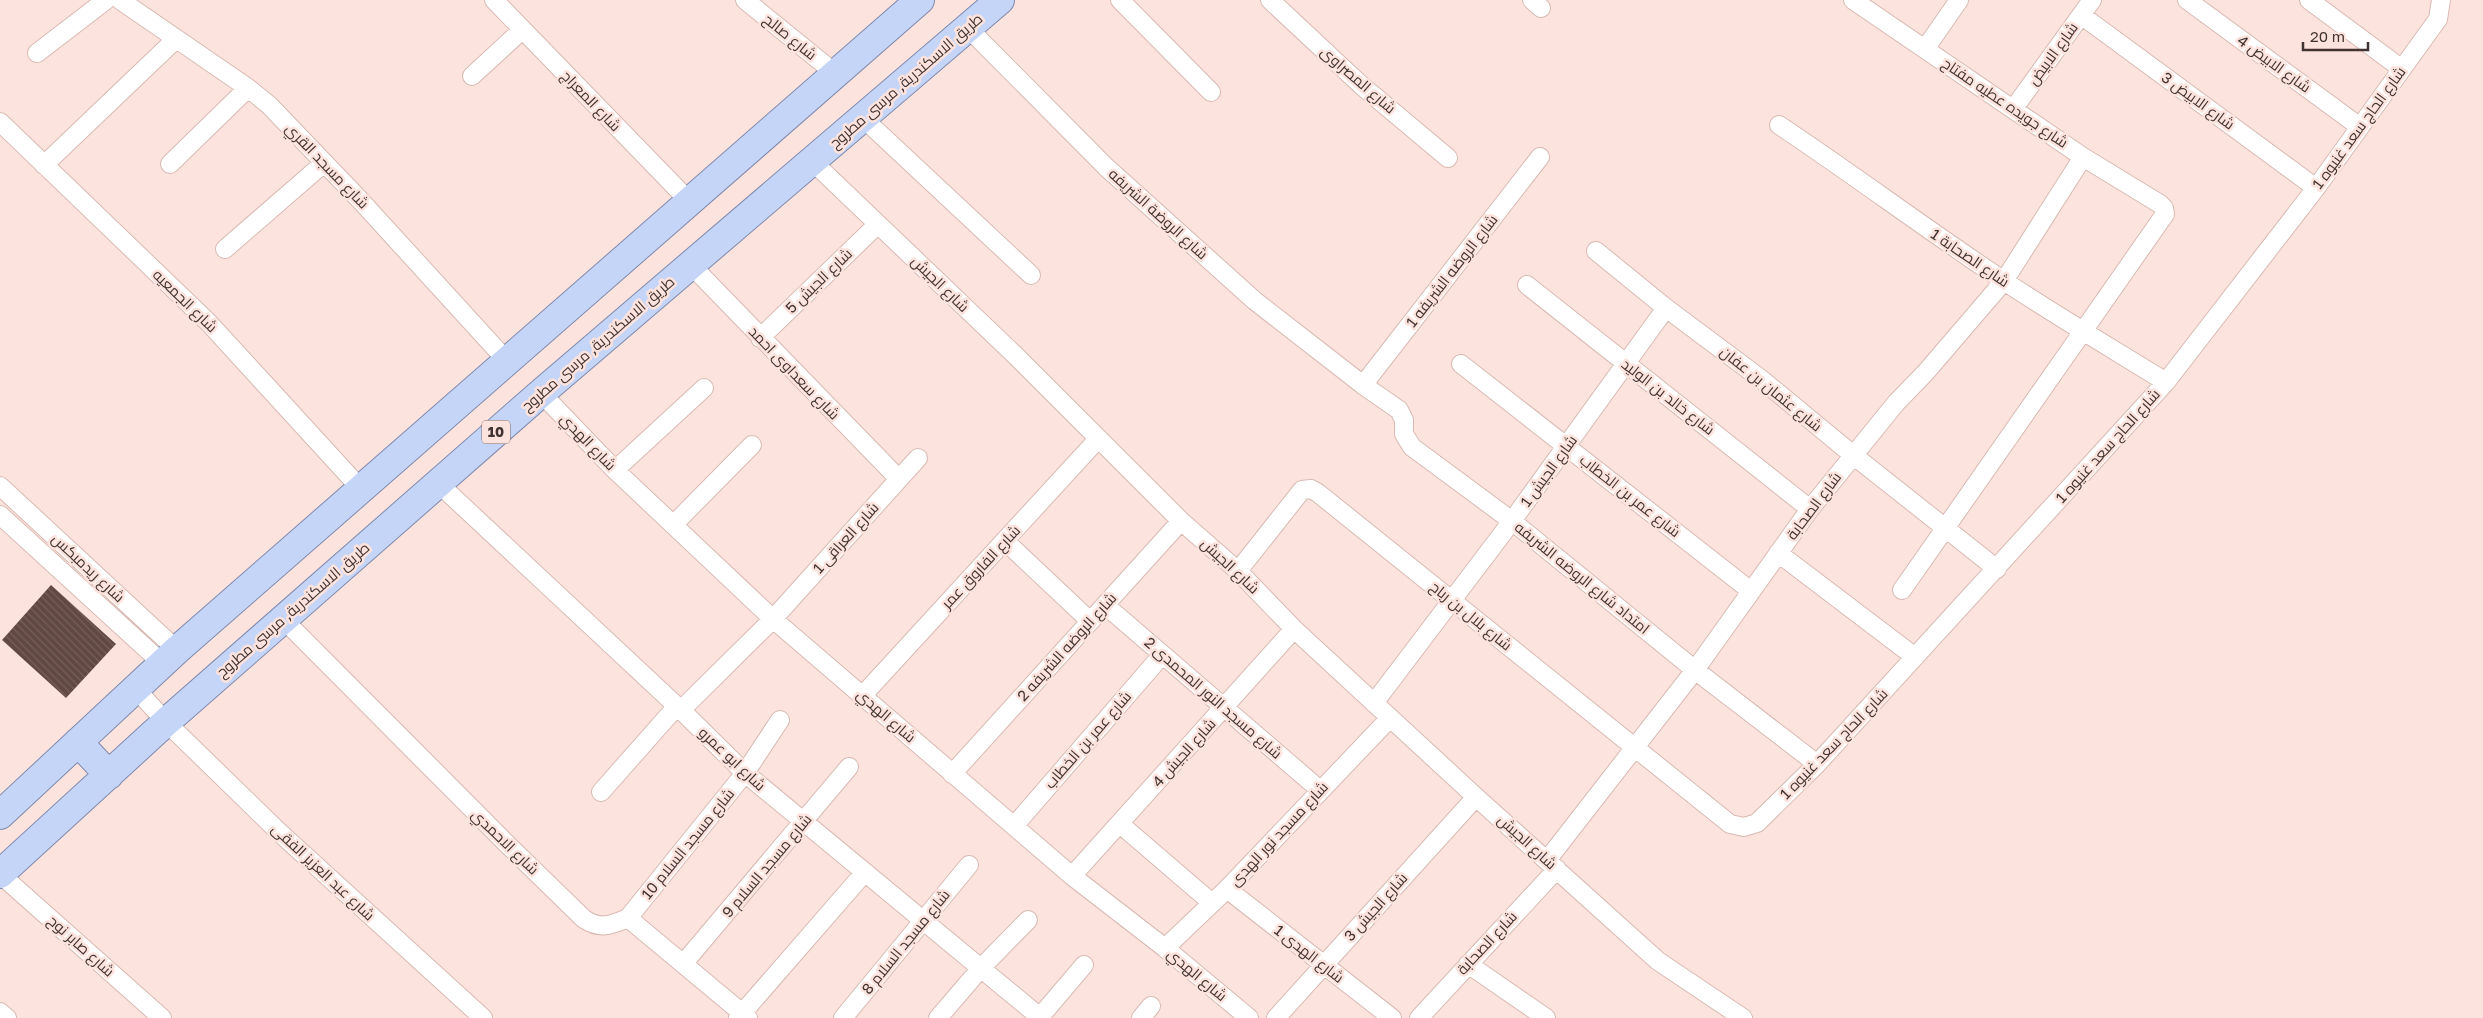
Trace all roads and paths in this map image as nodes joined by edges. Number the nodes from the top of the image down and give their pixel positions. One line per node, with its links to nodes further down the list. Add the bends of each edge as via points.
1 (106, 0): 20 (street)
2 (120, 0): 18 (street, شارع مسجد القري)
3 (494, 0): 17 (street, شارع المعراج)
4 (745, 0): 22 (street, شارع صالح)
5 (920, 0): 22 (main road)
6 (1000, 0): 16 (main road, طريق الاسكندرية, مرسى مطروح / 10)
7 (1120, 0): 25 (street)
8 (1270, 0): 33 (street, شارع المصراوى, via 1361,85)
9 (1853, 0): 19 (street, شارع جويده عطيه مفتاح)
10 (1959, 0): 19 (street)
11 (2092, 0): 15 (street, شارع الابيض)
12 (2188, 0): 30 (street, شارع الابيض 4)
13 (2309, 0): 21 (street)
14 (2441, 0): 21 (street, شارع الحاج سعد غنيوه 1, via 2438,19)
15 (2081, 15): 26 (street, شارع الابيض); 38 (street, شارع الابيض 3)
16 (968, 28): 27 (main road, طريق الاسكندرية, مرسى مطروح / 10); 54 (street, شارع الروضة الشريفه, via 1106,167 1255,301)
17 (522, 30): 23 (street); 39 (street, شارع المعراج)
18 (176, 39): 24 (street, شارع مسجد القري); 37 (street)
19 (1925, 49): 26 (street, شارع جويده عطيه مفتاح)
20 (37, 53)
21 (2402, 69): 30 (street, شارع الحاج سعد غنيوه 1)
22 (836, 74): 39 (main road)
23 (472, 76)
24 (248, 88): 35 (street, شارع مسجد القري, via 269,105); 36 (street)
25 (1211, 92)
26 (2014, 108): 32 (street, شارع جويده عطيه مفتاح)
27 (863, 118): 34 (main road, طريق الاسكندرية, مرسى مطروح / 10); 44 (street)
28 (0, 122): 37 (street, شارع الجمعيه)
29 (1779, 125): 45 (street, شارع الصحابة 1)
30 (2360, 127): 38 (street, شارع الحاج سعد غنيوه 1)
31 (1540, 156): 54 (street, شارع الروضه الشريفه 1)
32 (2083, 156): 45 (street, شارع الصحابة); 48 (street, شارع جويده عطيه مفتاح, via 2164,208 2163,220)
33 (1448, 158)
34 (812, 161): 40 (street, شارع الجيش); 43 (main road, طريق الاسكندرية, مرسى مطروح / 10)
35 (324, 163): 41 (street); 50 (street, شارع مسجد القري)
36 (170, 164)
37 (44, 165): 66 (street, شارع الجمعيه, via 210,323)
38 (2316, 188): 53 (street, شارع الحاج سعد غنيوه 1)
39 (690, 202): 50 (main road)
40 (878, 224): 49 (street, شارع الجيش 5); 57 (street, شارع الجيش)
41 (225, 248)
42 (1596, 251): 47 (street, شارع عثمان بن عفان)
43 (691, 265): 49 (street, شارع سعداوى احمد); 56 (main road, طريق الاسكندرية, مرسى مطروح / 10)
44 (1032, 276)
45 (2004, 281): 48 (street, شارع الصحابة 1); 60 (street, شارع الصحابة)
46 (1527, 285): 51 (street, شارع خالد بن الوليد)
47 (1666, 308): 51 (street, شارع الجيش 1); 60 (street, شارع عثمان بن عفان, via 1761,379)
48 (2083, 331): 53 (street, شارع الصحابة 1); 72 (street)
49 (760, 338): 63 (street, شارع سعداوى احمد)
50 (507, 361): 66 (main road)
51 (1626, 363): 59 (street, شارع الجيش 1); 67 (street, شارع خالد بن الوليد)
52 (1461, 364): 59 (street, شارع عمر بن الخطاب)
53 (2166, 382): 75 (street, شارع الحاج سعد غنيوه 1)
54 (1363, 385): 70 (street, امتداد شارع الروضه الشريفه, via 1403,415 1404,434 1412,447)
55 (704, 388): 62 (street)
56 (541, 393): 62 (street, شارع الهدي); 64 (main road, طريق الاسكندرية, مرسى مطروح / 10)
57 (1098, 439): 69 (street, شارع الجيش); 73 (street, شارع الفاروق عمر)
58 (752, 445): 71 (street)
59 (1566, 446): 70 (street, شارع الجيش 1); 78 (street, شارع عمر بن الخطاب)
60 (1852, 455): 67 (street, شارع الصحابة); 72 (street, شارع عثمان بن عفان)
61 (918, 458): 63 (street, شارع العراقى 1)
62 (615, 470): 71 (street, شارع الهدي)
63 (899, 479): 82 (street, شارع العراقى 1)
64 (438, 483): 81 (main road, طريق الاسكندرية, مرسى مطروح / 10); 92 (street, شارع ابو عمرو)
65 (0, 486): 86 (street, شارع ريدمبكس)
66 (361, 489): 86 (main road)
67 (1810, 509): 74 (street, شارع الصحابة)
68 (0, 514): 86 (street, شارع ريدمبكس)
69 (1182, 521): 76 (street, شارع الجيش); 80 (street, شارع الروضه الشريفه 2)
70 (1512, 522): 79 (street, شارع الجيش 1); 88 (street, امتداد شارع الروضه الشريفه)
71 (673, 525): 82 (street, شارع الهدي)
72 (1945, 529): 75 (street, شارع عثمان بن عفان); 77 (street)
73 (1006, 541): 83 (street); 90 (street, شارع الفاروق عمر)
74 (1778, 553): 78 (street, شارع الصحابة); 87 (street)
75 (1997, 569): 87 (street, شارع الحاج سعد غنيوه 1)
76 (1238, 571): 79 (street, شارع بلال بن رباح, via 1302,490 1310,489 1318,492); 84 (street, شارع الجيش)
77 (1902, 590)
78 (1751, 591): 88 (street, شارع الصحابة)
79 (1453, 601): 91 (street, شارع الجيش 1); 98 (street, شارع بلال بن رباح)
80 (1105, 604): 83 (street, شارع الروضه الشريفه 2); 85 (street, شارع مسجد النور المحمدى 2)
81 (283, 619): 96 (main road, طريق الاسكندرية, مرسى مطروح / 10); 119 (street, شارع الاحمدي, via 584,918 602,927)
82 (773, 619): 90 (street, شارع الهدي); 92 (street, شارع العراقى 1)
83 (1090, 621): 102 (street, شارع الروضه الشريفه 2)
84 (1294, 629): 91 (street, شارع الجيش); 93 (street, شارع الجيش 4)
85 (1162, 654): 93 (street, شارع مسجد النور المحمدى 2); 111 (street, شارع عمر بن الخطاب)
86 (170, 657): 89 (main road)
87 (1915, 657): 99 (street, شارع الحاج سعد غنيوه 1)
88 (1696, 670): 98 (street, شارع الصحابة); 99 (street, امتداد شارع الروضه الشريفه)
89 (135, 688): 96 (street, شارع عبد العزيز الفقى); 97 (main road)
90 (863, 695): 102 (street, شارع الهدي)
91 (1374, 702): 94 (street, شارع الجيش)
92 (679, 708): 101 (street, شارع ابو عمرو); 105 (street, شارع العراقى 1)
93 (1224, 708): 104 (street, شارع مسجد النور المحمدى 2); 110 (street, شارع الجيش 4)
94 (1390, 718): 104 (street, شارع مسجد نور الهدى); 106 (street, شارع الجيش)
95 (780, 720): 101 (street, شارع مسجد السلام 10)
96 (166, 722): 103 (main road, طريق الاسكندرية, مرسى مطروح / 10); 132 (street, شارع عبد العزيز الفقى, via 279,832)
97 (78, 742): 103 (main road); 107 (main road)
98 (1636, 748): 108 (street, شارع بلال بن رباح); 112 (street, شارع الصحابة)
99 (1817, 764): 108 (street, شارع الحاج سعد غنيوه 1, via 1758,823 1744,827 1730,824)
100 (849, 767): 109 (street, شارع مسجد السلام 9)
101 (745, 774): 109 (street, شارع ابو عمرو); 119 (street, شارع مسجد السلام 10)
102 (952, 774): 111 (street, شارع الهدي)
103 (109, 775): 115 (main road, طريق الاسكندرية, مرسى مطروح / 10)
104 (1320, 790): 117 (street, شارع مسجد نور الهدى)
105 (600, 792)
106 (1476, 797): 112 (street, شارع الجيش); 124 (street, شارع الجيش 3)
107 (0, 815)
108 (1718, 815)
109 (804, 822): 114 (street, شارع ابو عمرو); 123 (street, شارع مسجد السلام 9)
110 (1120, 824): 116 (street, شارع الجيش 4); 118 (street)
111 (1014, 826): 116 (street, شارع الهدي)
112 (1552, 864): 125 (street, شارع الصحابة); 141 (street, شارع الجيش, via 1658,961)
113 (969, 865): 121 (street, شارع مسجد السلام 8)
114 (864, 872): 121 (street, شارع ابو عمرو); 129 (street)
115 (0, 874): 131 (street, شارع صابر نوح)
116 (1072, 876): 122 (street, شارع الهدي)
117 (1227, 889): 118 (street, شارع مسجد نور الهدى); 124 (street, شارع الهدى 1)
118 (1212, 904): 122 (street, شارع مسجد نور الهدى)
119 (628, 918): 123 (street)
120 (1028, 920): 127 (street)
121 (923, 921): 127 (street, شارع ابو عمرو); 133 (street, شارع مسجد السلام 8)
122 (1165, 948): 136 (street, شارع الهدي)
123 (683, 964): 129 (street)
124 (1323, 964): 137 (street, شارع الجيش 3); 138 (street, شارع الهدى 1)
125 (1468, 964): 139 (street, شارع الصحابة); 140 (street)
126 (1084, 965): 135 (street)
127 (981, 968): 134 (street); 135 (street, شارع ابو عمرو)
128 (0, 1012): 130 (street)
129 (742, 1016)
130 (7, 1018)
131 (162, 1018)
132 (483, 1018)
133 (843, 1018)
134 (938, 1018)
135 (1040, 1018)
136 (1249, 1018)
137 (1276, 1018)
138 (1392, 1018)
139 (1419, 1018)
140 (1546, 1018)
141 (1743, 1018)

